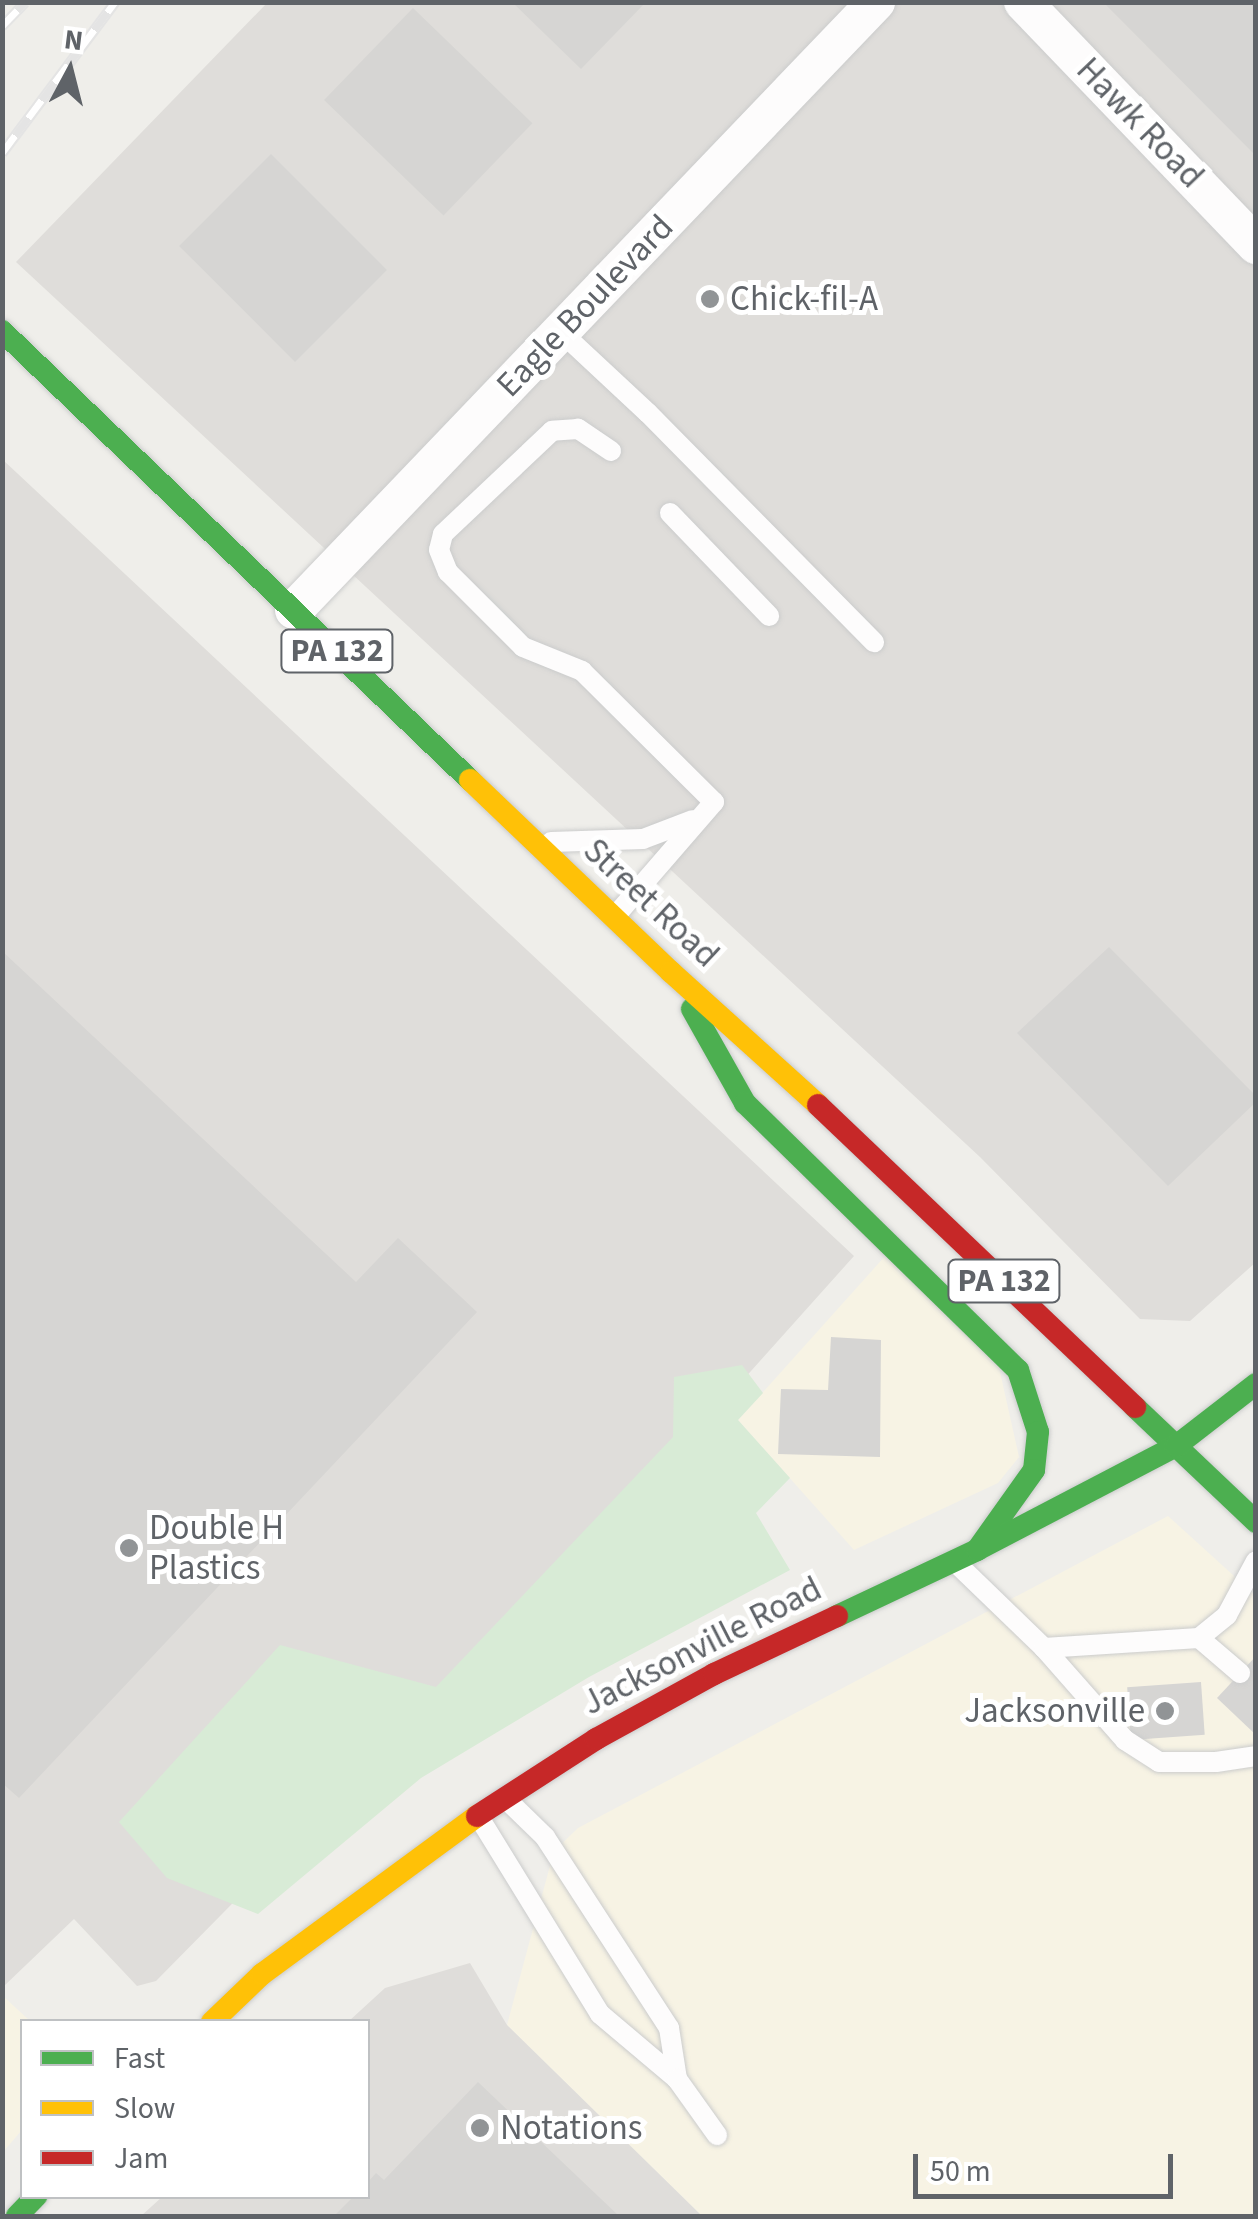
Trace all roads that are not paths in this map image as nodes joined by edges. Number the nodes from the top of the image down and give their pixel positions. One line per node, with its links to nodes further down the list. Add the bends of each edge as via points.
1 (876, 2): 5 (street, Eagle Boulevard)
2 (1023, 2): 3 (street, Hawk Road)
3 (1256, 245)
4 (2, 332): 8 (main road, Street Road / PA 132)
5 (560, 332): 8 (street, Eagle Boulevard); 10 (lane)
6 (611, 451): 11 (lane, via 578,429 552,431 443,534 440,550 448,572 523,647 582,670)
7 (670, 512): 9 (lane)
8 (294, 610): 12 (main road, Street Road / PA 132)
9 (769, 616)
10 (874, 642)
11 (707, 809): 12 (lane, via 642,839); 13 (lane)
12 (536, 842): 13 (main road, Street Road / PA 132)
13 (614, 917): 14 (main road, Street Road / PA 132)
14 (671, 972): 16 (main road, Street Road / PA 132, via 832,1116); 18 (main road, via 744,1103 1018,1370 1038,1432 1034,1470)
15 (1256, 1384): 16 (main road, Jacksonville Road)
16 (1176, 1446): 17 (main road, Street Road / PA 132); 18 (main road, Jacksonville Road)
17 (1256, 1522)
18 (977, 1550): 19 (main road, Jacksonville Road)
19 (954, 1561): 22 (lane); 25 (main road, Jacksonville Road, via 698,1682)
20 (1256, 1561): 21 (lane, via 1226,1614)
21 (1199, 1638): 22 (lane); 23 (lane)
22 (1044, 1648): 24 (lane, via 1125,1740 1159,1762)
23 (1240, 1673)
24 (1256, 1756)
25 (504, 1797): 26 (main road, Jacksonville Road); 28 (lane, via 546,1837 669,2028)
26 (479, 1817): 27 (main road, Jacksonville Road, via 262,1974); 28 (lane, via 600,2014)
27 (215, 2019)
28 (677, 2080): 29 (lane)
29 (717, 2135)

